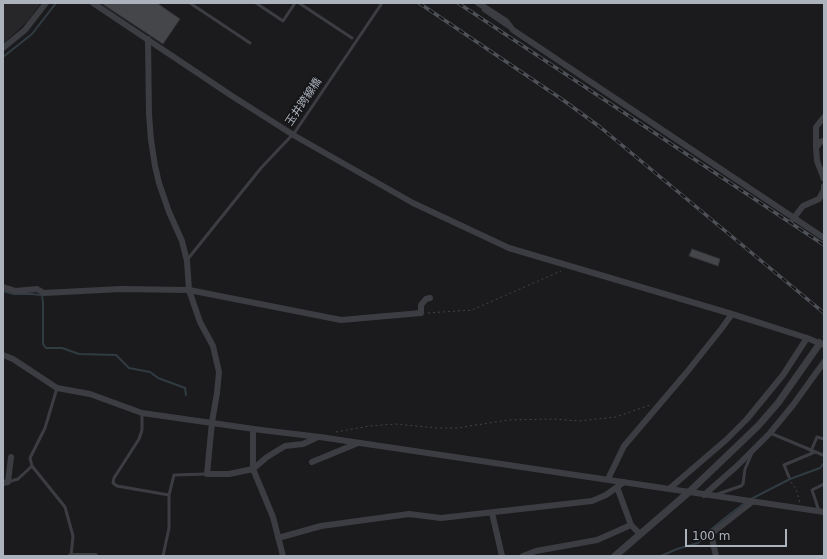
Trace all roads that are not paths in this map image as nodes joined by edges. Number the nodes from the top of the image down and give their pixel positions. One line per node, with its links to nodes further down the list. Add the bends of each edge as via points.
1 (46, 3): 14 (street, via 25,30)
2 (93, 3): 12 (street)
3 (190, 3): 13 (lane)
4 (256, 3): 5 (lane, via 283,21)
5 (295, 3)
6 (299, 3): 11 (lane)
7 (382, 3): 22 (lane, 玉井跨線橋, bridge, via 295,132 261,168)
8 (473, 3): 10 (lane)
9 (478, 3): 10 (street, via 506,21)
10 (513, 30): 20 (street)
11 (352, 38)
12 (148, 39): 22 (street, via 150,140 159,183 182,241); 26 (street, via 295,136 413,204 509,248)
13 (250, 43)
14 (3, 48)
15 (824, 117): 17 (street, via 816,127)
16 (824, 140): 17 (street)
17 (816, 148): 18 (street, via 817,161)
18 (824, 179)
19 (824, 186): 20 (street, via 819,199 803,206)
20 (794, 219): 21 (street)
21 (824, 238)
22 (187, 261): 24 (street)
23 (3, 287): 24 (street, via 16,291 36,289 44,293 121,289)
24 (189, 290): 25 (street, via 341,320 421,313 421,305); 33 (street, via 200,322 213,346 219,372)
25 (430, 298)
26 (732, 314): 27 (street); 48 (street, via 624,446)
27 (807, 338): 28 (street); 53 (street, via 783,375 747,419)
28 (821, 346): 54 (street, via 758,426)
29 (3, 355): 31 (street)
30 (824, 362): 35 (street)
31 (57, 388): 32 (street, via 90,394); 44 (lane, via 46,428 30,458)
32 (142, 413): 33 (street); 56 (lane, via 139,439 113,483 117,486)
33 (212, 422): 34 (street); 46 (street)
34 (253, 429): 36 (street); 45 (street)
35 (770, 433): 39 (street); 40 (lane)
36 (320, 437): 38 (street); 45 (street, via 303,444 285,446)
37 (824, 439): 40 (lane, via 817,437)
38 (360, 443): 43 (street); 48 (street)
39 (754, 450): 55 (street); 57 (lane, via 745,469 741,486)
40 (813, 451): 41 (lane); 47 (lane, via 784,465)
41 (823, 455)
42 (11, 457): 50 (street)
43 (312, 462)
44 (32, 466): 50 (lane, via 18,479); 64 (lane, via 65,507 73,536)
45 (253, 469): 46 (street, via 229,474); 63 (street)
46 (207, 474): 56 (lane, via 174,475)
47 (789, 477)
48 (608, 479): 49 (street)
49 (624, 482): 52 (street); 53 (street)
50 (5, 483)
51 (824, 484): 59 (lane, via 812,490)
52 (617, 487): 60 (street, via 592,501); 61 (street)
53 (669, 489): 54 (street)
54 (689, 492): 55 (street); 62 (street)
55 (704, 494): 57 (street)
56 (169, 495): 66 (lane, via 169,528)
57 (712, 496): 58 (street)
58 (752, 502): 59 (street); 71 (street, via 711,534)
59 (822, 511)
60 (492, 513): 63 (street, via 441,518 409,514 321,526); 68 (street)
61 (631, 525): 62 (street); 69 (street, via 597,540 536,551)
62 (640, 534): 70 (street)
63 (278, 538): 67 (street)
64 (71, 556): 65 (street)
65 (95, 556)
66 (163, 556)
67 (283, 556)
68 (502, 556)
69 (523, 556)
70 (615, 556)
71 (716, 556)

